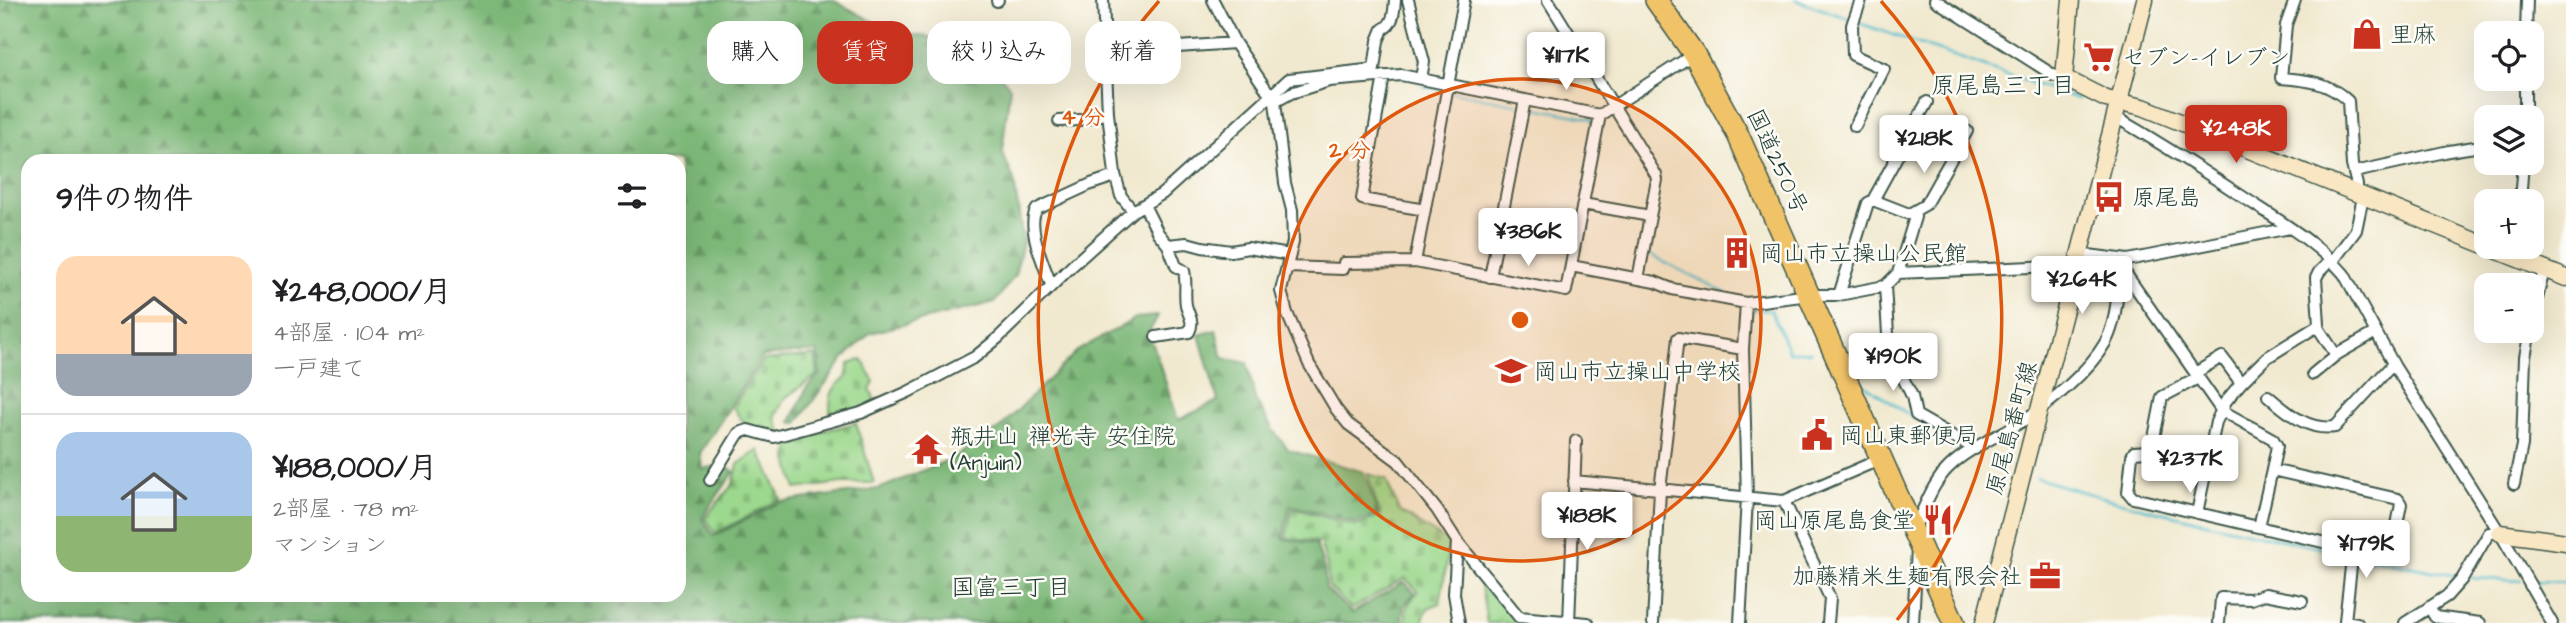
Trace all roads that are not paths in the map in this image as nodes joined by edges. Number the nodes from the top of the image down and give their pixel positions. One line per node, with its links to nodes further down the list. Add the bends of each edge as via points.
1 (1103, 0): 15 (street)
2 (1213, 0): 17 (street)
3 (1395, 0): 25 (street, via 1392,21 1378,41 1374,69 1289,79)
4 (1408, 0): 21 (street, via 1424,62)
5 (1464, 0): 24 (street)
6 (1548, 0): 28 (street)
7 (1645, 0): 19 (highway, 国道250号)
8 (1656, 0): 19 (highway, 国道250号)
9 (1861, 0): 33 (street, via 1854,20 1853,55 1884,69)
10 (1935, 0): 22 (street)
11 (2071, 0): 22 (street)
12 (2145, 0): 29 (street, 原尾島番町線)
13 (2295, 0): 36 (street, via 2286,25 2281,78 2328,85 2348,101)
14 (2527, 0): 16 (street)
15 (1104, 21)
16 (2526, 21)
17 (1235, 43): 18 (street); 25 (street)
18 (1181, 47)
19 (1690, 57): 28 (street); 65 (highway, 国道250号, via 1738,135)
20 (1384, 76): 21 (street); 25 (street, via 1329,81); 42 (street, via 1362,199)
21 (1422, 78): 24 (street)
22 (2064, 79): 29 (street)
23 (1107, 84): 30 (street)
24 (1448, 84): 27 (street); 42 (street)
25 (1273, 98): 41 (street); 53 (street, via 1292,209)
26 (1927, 102): 39 (street)
27 (1524, 104): 31 (street); 59 (street)
28 (1613, 107): 31 (street); 45 (street, via 1656,175)
29 (2117, 109): 38 (street, via 2143,107); 46 (street, via 2164,146); 51 (street, 原尾島番町線)
30 (1108, 113): 32 (street); 37 (street)
31 (1600, 115): 40 (street)
32 (1059, 121)
33 (1855, 126)
34 (1968, 131): 44 (street, via 1924,205)
35 (2474, 147): 36 (street)
36 (2355, 172): 38 (street)
37 (1115, 176): 43 (street, via 1121,197); 62 (street, via 1058,199 1033,215 1032,229)
38 (2360, 196): 47 (street); 52 (street, via 2356,230)
39 (1874, 201): 44 (street, via 1909,214); 64 (street, via 1868,203)
40 (1583, 204): 45 (street); 55 (street)
41 (1144, 205): 43 (street); 48 (street)
42 (1425, 210): 54 (street)
43 (1133, 211): 62 (street)
44 (1915, 211): 58 (street)
45 (1650, 216): 61 (street)
46 (2290, 228): 49 (street, via 2128,260); 52 (street)
47 (2474, 241)
48 (1168, 245): 53 (street, via 1187,243 1231,251 1248,248); 69 (street, via 1176,266 1185,271 1192,326 1189,332)
49 (2113, 258): 51 (street); 56 (street)
50 (2526, 259): 57 (street)
51 (2078, 260): 58 (street); 78 (street, 原尾島番町線)
52 (2332, 260): 67 (street, via 2316,278); 68 (street)
53 (1289, 261): 54 (street, via 1343,269 1345,263); 94 (street, via 1281,291 1323,390 1348,424 1398,461)
54 (1415, 262): 59 (street)
55 (1571, 266): 59 (street, via 1566,291); 61 (street)
56 (2123, 271): 75 (street); 78 (street, via 2104,345)
57 (2544, 271): 60 (street)
58 (1898, 273): 63 (street)
59 (1490, 277)
60 (2566, 278)
61 (1638, 279): 66 (street)
62 (1051, 285): 84 (street, via 975,357 908,392 861,413 789,434 739,433)
63 (1885, 286): 64 (street); 81 (street, via 1889,350 1912,396 1916,415)
64 (1839, 295): 65 (street)
65 (1805, 296): 66 (street); 82 (highway, 国道250号)
66 (1746, 303): 71 (street)
67 (2317, 326): 72 (street); 76 (street, via 2266,358)
68 (2376, 332): 72 (street); 73 (street)
69 (1156, 337)
70 (2528, 343): 86 (street, via 2522,445)
71 (1744, 349): 87 (street, via 1678,338); 88 (street)
72 (2336, 355): 74 (street)
73 (2393, 364): 77 (street, via 2335,428 2296,420); 92 (street)
74 (2313, 374)
75 (2196, 375): 76 (street, via 2222,357); 79 (street); 90 (street, via 2162,397 2152,447 2134,452 2127,492 2133,498)
76 (2241, 383): 79 (street)
77 (2268, 396)
78 (2040, 408): 81 (street); 109 (street, 原尾島番町線)
79 (2221, 410): 83 (street, via 2273,439 2277,446); 90 (street)
80 (1576, 441): 85 (street)
81 (1972, 451): 93 (street, via 1948,468 1935,487)
82 (1876, 461): 89 (street); 93 (highway, 国道250号); 97 (highway, 国道250号)
83 (2272, 470): 91 (street); 96 (street, via 2398,499 2401,504 2392,551 2384,555)
84 (710, 480)
85 (1574, 481): 87 (street); 100 (street)
86 (2514, 484)
87 (1660, 490): 88 (street); 103 (street)
88 (1747, 498): 89 (street); 104 (street)
89 (1784, 501): 105 (street, via 1830,598)
90 (2197, 513): 91 (street)
91 (2259, 527): 96 (street)
92 (2500, 533): 95 (street); 99 (street, via 2489,533 2462,579); 114 (street)
93 (1915, 538): 97 (street); 108 (highway, 国道250号)
94 (1457, 541): 100 (street, via 1519,617); 101 (street, via 1454,594)
95 (2566, 542)
96 (2353, 549): 111 (street, via 2344,621)
97 (1916, 564): 106 (street); 107 (highway, 国道250号)
98 (2302, 601): 110 (street, via 2264,594 2251,599 2221,598)
99 (2429, 607): 112 (street); 113 (street, via 2435,617)
100 (1569, 622): 102 (street)
101 (1459, 623)
102 (1588, 623)
103 (1653, 623)
104 (1740, 623)
105 (1828, 623)
106 (1913, 623)
107 (1938, 623)
108 (1954, 623)
109 (1984, 623)
110 (2219, 623)
111 (2357, 623)
112 (2405, 623)
113 (2480, 623)
114 (2552, 623)

